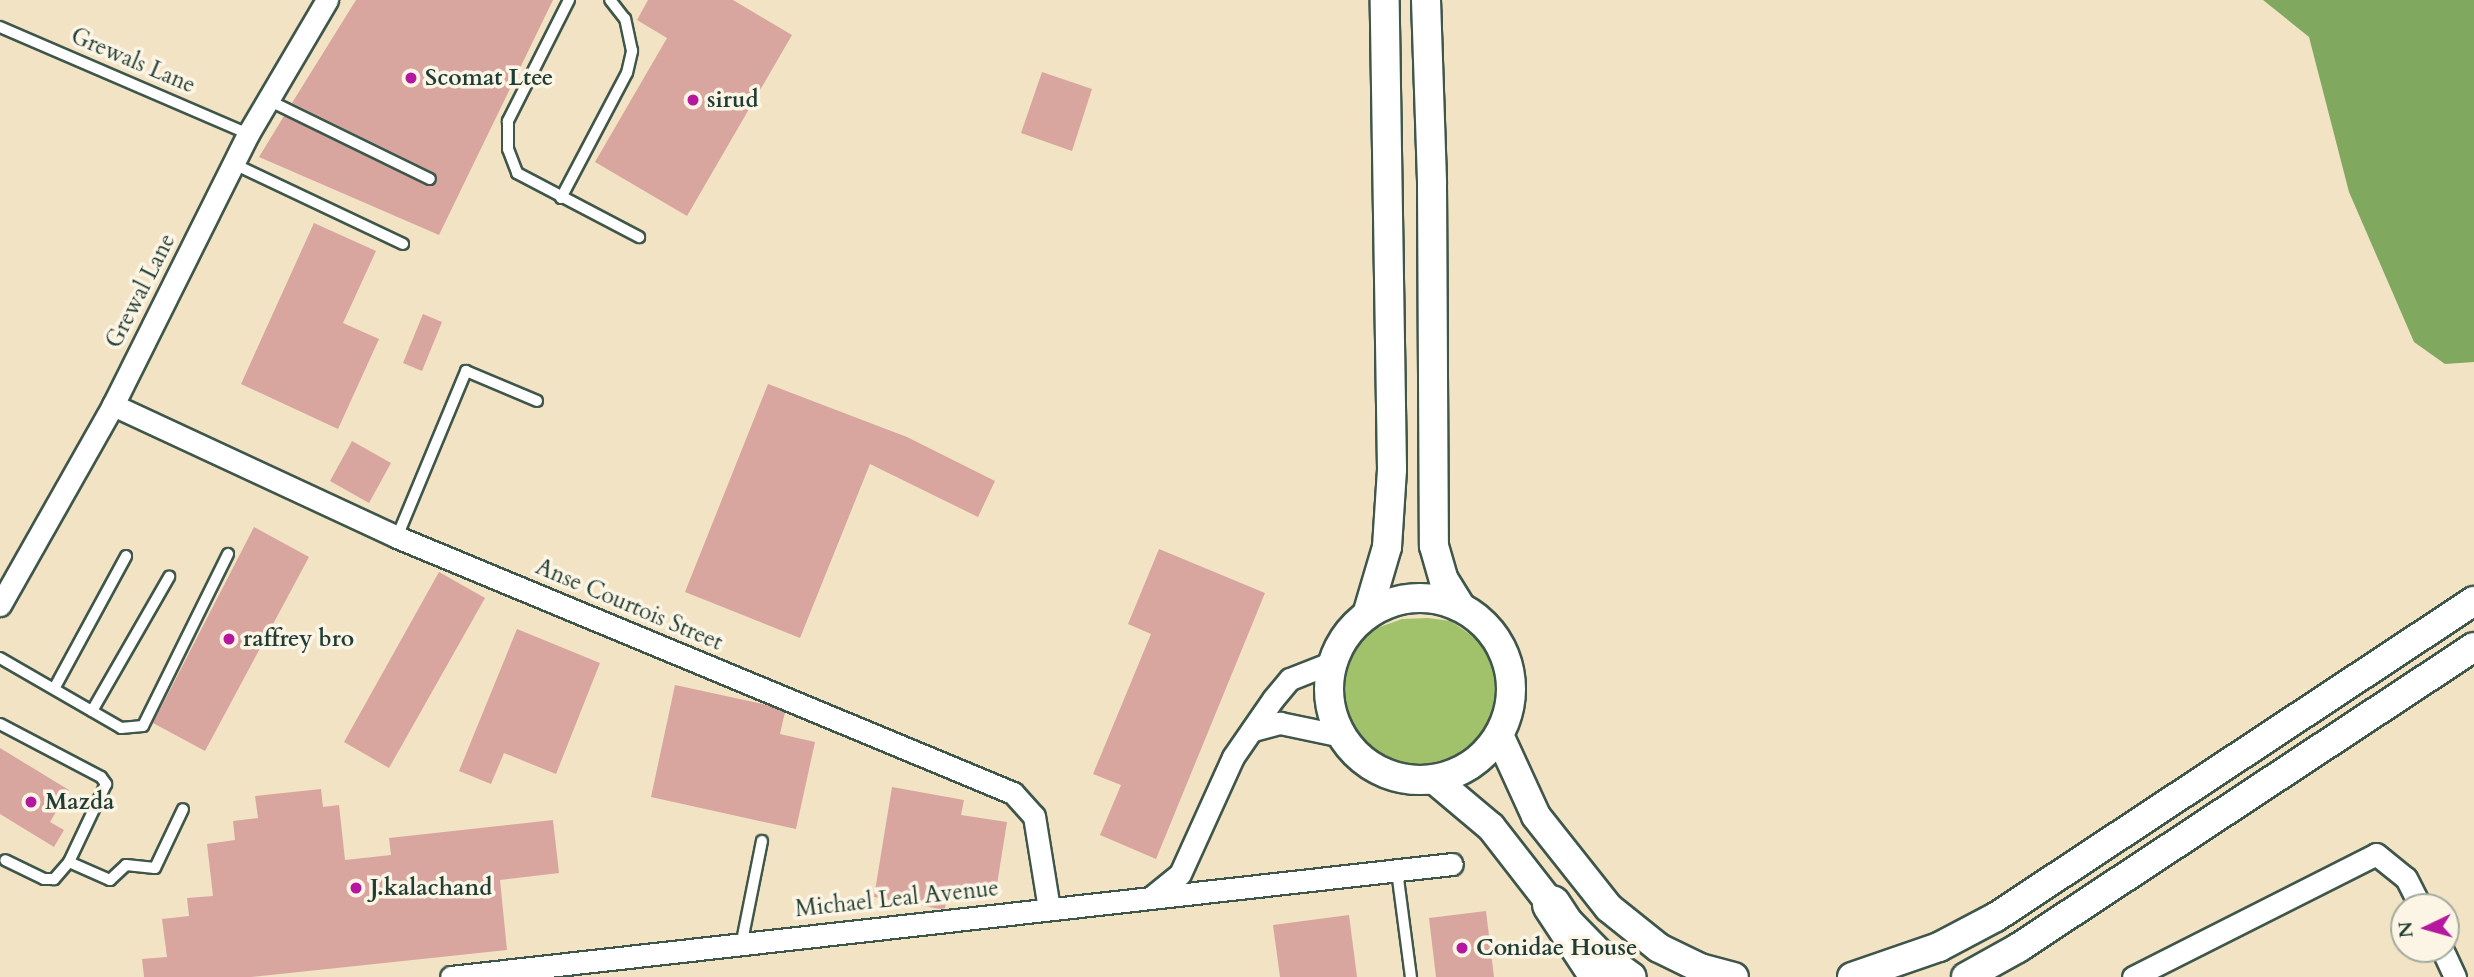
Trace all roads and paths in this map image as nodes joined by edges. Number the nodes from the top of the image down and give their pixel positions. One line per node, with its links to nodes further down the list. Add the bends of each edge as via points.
1 (327, 0): 7 (street, Grewal Lane)
2 (569, 0): 11 (lane, via 509,121 508,149 517,173)
3 (610, 0): 11 (lane, via 628,30 632,51 627,73)
4 (1385, 0): 23 (street, via 1392,469 1387,547)
5 (1426, 0): 22 (street, via 1434,547 1444,580)
6 (0, 27): 8 (lane, Grewals Lane)
7 (268, 100): 8 (street, Grewal Lane); 10 (lane)
8 (248, 134): 9 (street, Grewal Lane)
9 (233, 164): 13 (lane); 15 (street, Grewal Lane)
10 (430, 179)
11 (561, 198): 12 (lane)
12 (639, 237)
13 (403, 244)
14 (537, 401): 16 (lane, via 466,371)
15 (113, 405): 16 (street, Anse Courtois Street); 21 (street, Grewal Lane)
16 (397, 537): 43 (street, Anse Courtois Street, via 1013,793 1034,816)
17 (228, 554): 28 (lane, via 143,726 121,728)
18 (126, 556): 27 (lane)
19 (169, 577): 28 (lane)
20 (2474, 601): 51 (street, via 1996,917 1939,947)
21 (0, 605)
22 (1461, 607): 23 (street, via 1413,597); 32 (street, via 1482,621 1508,663 1509,712)
23 (1367, 615): 26 (street, via 1346,636)
24 (2474, 647): 52 (street, via 2018,948)
25 (0, 658): 27 (lane)
26 (1333, 662): 30 (street, via 1290,680); 31 (street, via 1329,687)
27 (55, 687): 28 (lane)
28 (92, 711)
29 (0, 724): 37 (lane, via 101,777 106,784)
30 (1253, 730): 31 (street, via 1280,723); 41 (street, via 1233,757 1180,874)
31 (1342, 736): 33 (street, via 1364,760 1392,776)
32 (1499, 736): 33 (street, via 1472,765); 50 (street, via 1536,816 1609,908 1659,948 1700,968)
33 (1435, 779): 42 (street, via 1491,827)
34 (183, 809): 37 (lane, via 155,868 126,865 110,880)
35 (762, 841): 44 (lane)
36 (5, 860): 37 (lane, via 44,879 54,879)
37 (69, 862)
38 (1452, 864): 39 (street, Michael Leal Avenue)
39 (1397, 871): 41 (street, Michael Leal Avenue); 47 (lane)
40 (2414, 893): 53 (street, via 2406,878 2376,854)
41 (1154, 895): 43 (street, Michael Leal Avenue)
42 (1551, 904): 48 (highway); 49 (street, via 1600,954)
43 (1049, 909): 44 (street, Michael Leal Avenue)
44 (742, 942): 46 (street, Michael Leal Avenue)
45 (2474, 971): 54 (street)
46 (452, 977)
47 (1410, 977)
48 (1599, 977)
49 (1632, 977)
50 (1734, 977)
51 (1852, 977)
52 (1966, 977)
53 (2133, 977)
54 (2455, 977)

